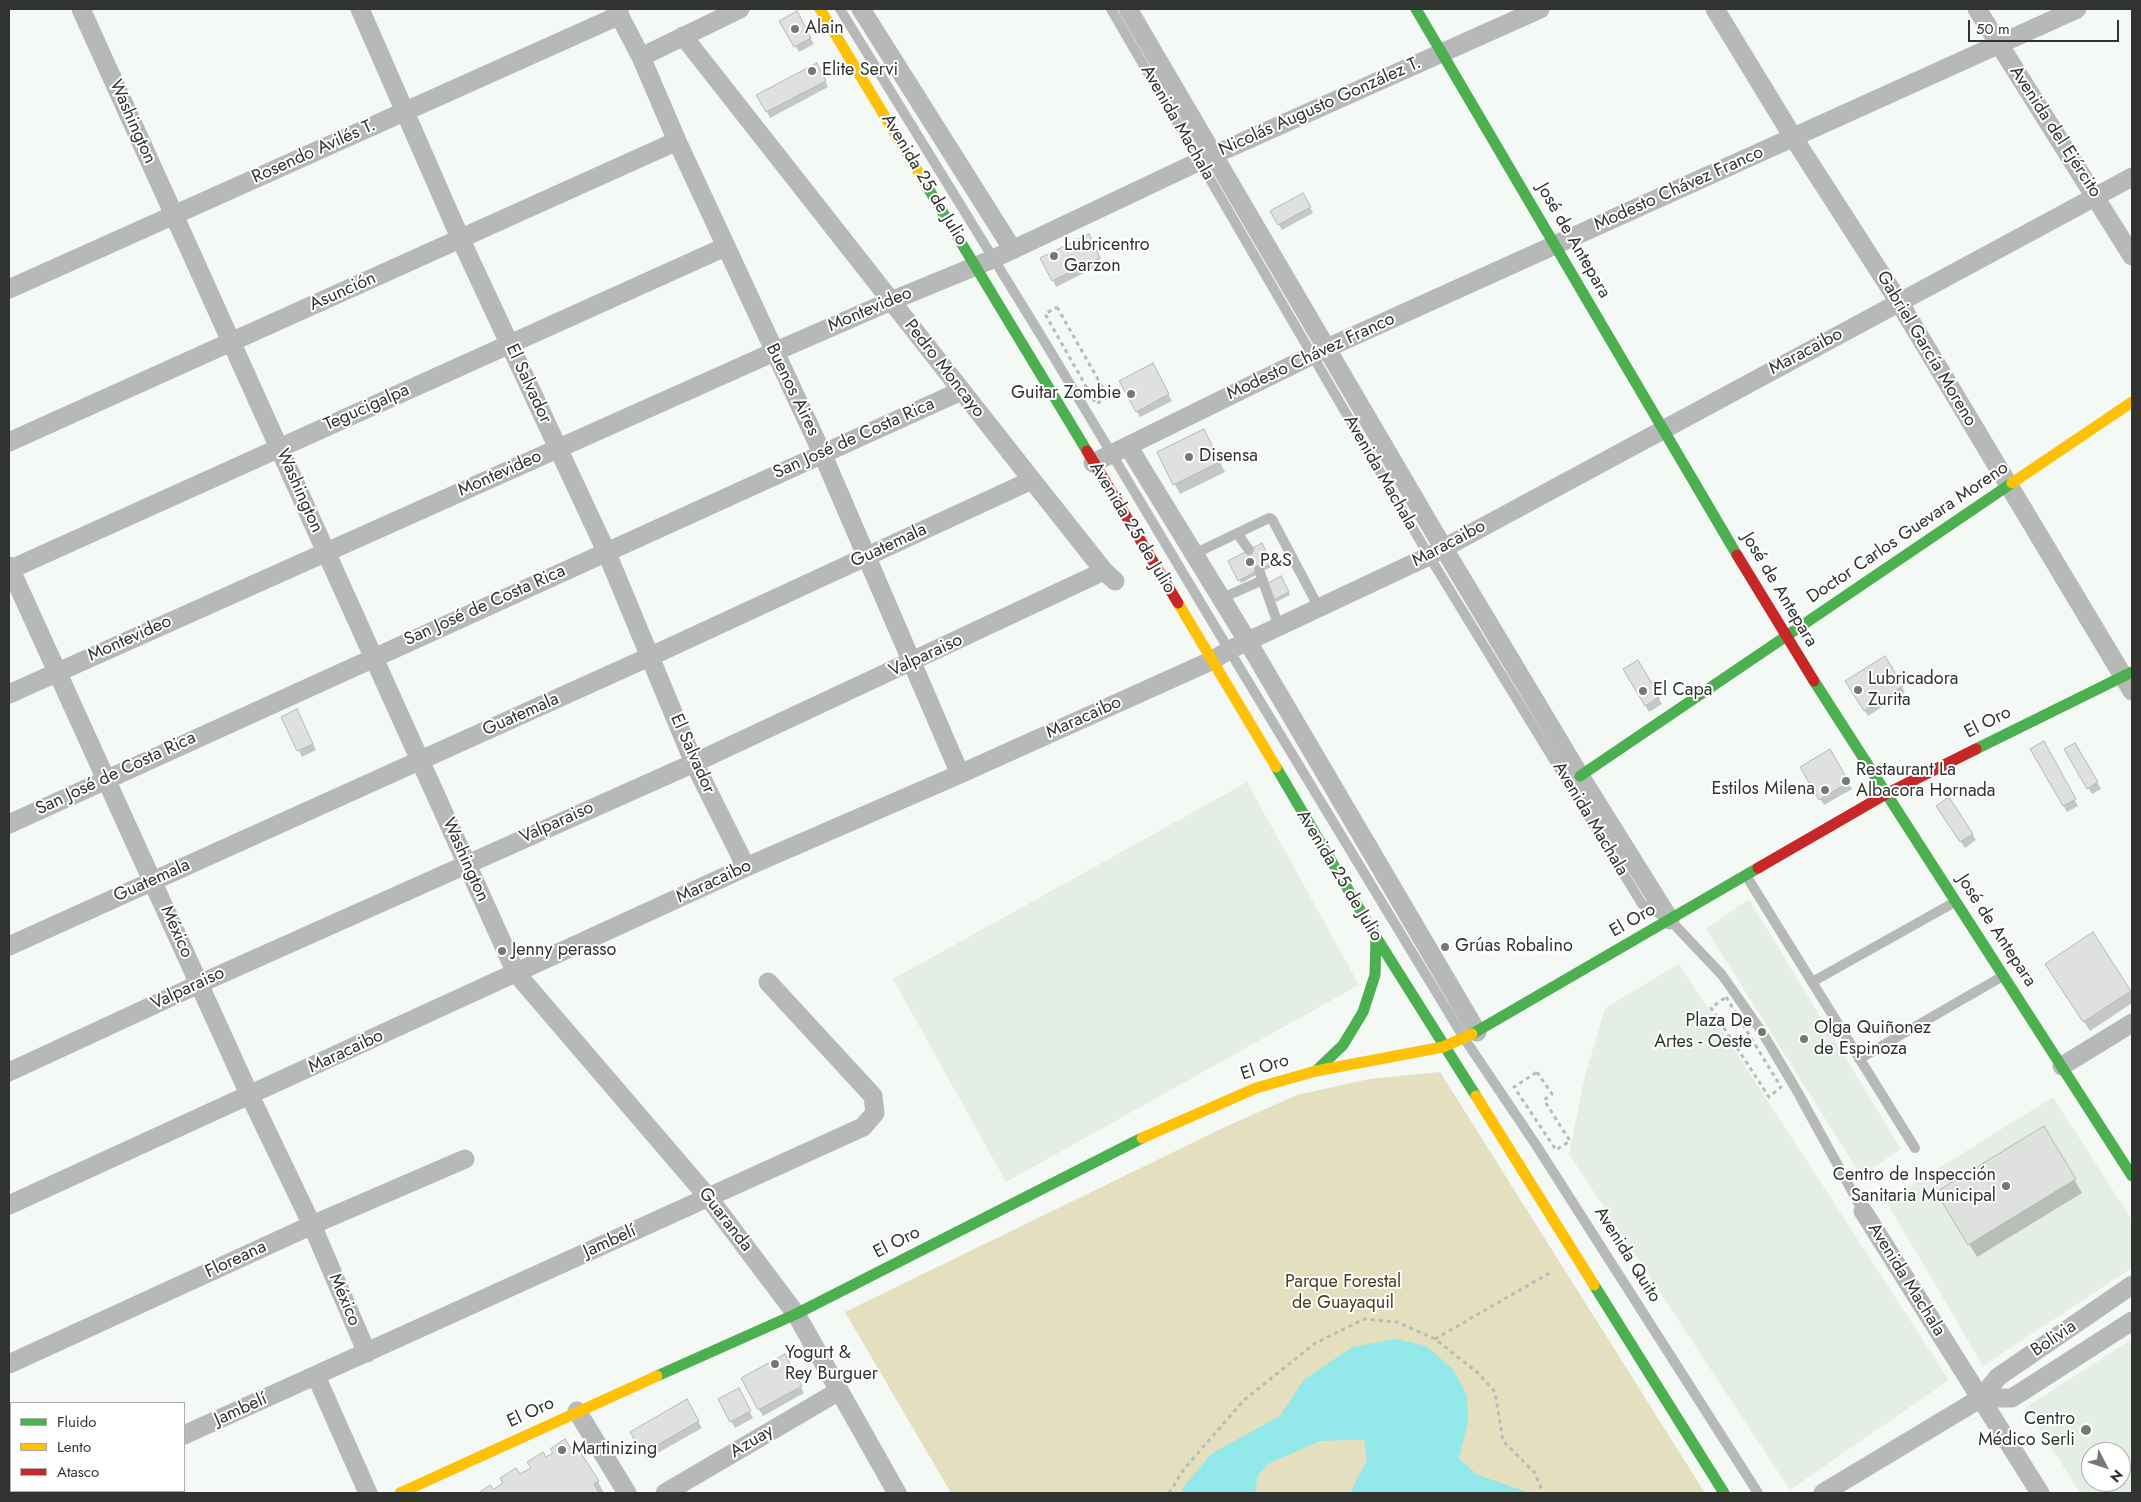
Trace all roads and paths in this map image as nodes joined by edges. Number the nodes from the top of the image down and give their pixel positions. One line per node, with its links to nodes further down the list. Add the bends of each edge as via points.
1 (81, 9): 25 (street, Washington)
2 (360, 9): 19 (street, El Salvador)
3 (740, 9): 15 (street)
4 (820, 9): 32 (main road, Avenida 25 de Julio)
5 (840, 9): 31 (lane, Avenida 25 de Julio)
6 (861, 9): 29 (street, Avenida 25 de Julio)
7 (1112, 9): 22 (lane, Avenida Machala)
8 (1128, 9): 22 (street, Avenida Machala)
9 (1416, 9): 17 (main road, José de Antepara)
10 (1540, 9): 17 (street, Nicolás Augusto González T.)
11 (1715, 9): 20 (street, Gabriel García Moreno)
12 (1976, 9): 16 (street, Avenida del Ejército)
13 (2077, 9): 16 (street, Modesto Chávez Franco)
14 (618, 12): 18 (street, Buenos Aires); 19 (street, Rosendo Avilés T.)
15 (683, 36): 18 (street); 34 (street, Pedro Moncayo)
16 (1998, 45): 20 (street, Modesto Chávez Franco); 24 (street, Avenida del Ejército)
17 (1442, 52): 22 (street, Nicolás Augusto González T.); 28 (main road, José de Antepara)
18 (641, 57): 21 (street, Buenos Aires)
19 (406, 111): 25 (street, Rosendo Avilés T.); 26 (street, El Salvador)
20 (1793, 138): 28 (street, Modesto Chávez Franco); 35 (street, Gabriel García Moreno)
21 (677, 141): 26 (street, Asunción); 27 (street, Buenos Aires)
22 (1206, 158): 29 (street, Nicolás Augusto González T.); 39 (street, Avenida Machala)
23 (2132, 177): 24 (street, Maracaibo)
24 (2096, 196): 30 (street, Avenida del Ejército); 35 (street, Maracaibo)
25 (174, 215): 33 (street, Rosendo Avilés T.); 36 (street, Washington)
26 (462, 240): 36 (street, Asunción); 37 (street, El Salvador)
27 (725, 246): 37 (street, Tegucigalpa); 38 (street, Buenos Aires)
28 (1555, 246): 39 (street, Modesto Chávez Franco); 43 (main road, José de Antepara)
29 (1013, 250): 31 (street, Nicolás Augusto González T.)
30 (2132, 256)
31 (993, 259): 32 (street, Montevideo); 47 (lane, Avenida 25 de Julio)
32 (975, 266): 34 (street, Montevideo); 49 (main road, Avenida 25 de Julio)
33 (9, 289)
34 (891, 301): 38 (street, Montevideo); 40 (street, Pedro Moncayo)
35 (1899, 302): 43 (street, Maracaibo); 51 (street, Gabriel García Moreno)
36 (232, 342): 44 (street, Asunción); 45 (street, Washington)
37 (509, 343): 45 (street, Tegucigalpa); 46 (street, El Salvador)
38 (774, 352): 46 (street, Montevideo); 48 (street, Buenos Aires)
39 (1319, 352): 47 (street, Modesto Chávez Franco); 56 (street, Avenida Machala)
40 (961, 391): 48 (street, San José de Costa Rica); 50 (street, Pedro Moncayo)
41 (1108, 397): 41 (path, via 1057,307 1044,314 1096,404)
42 (2132, 402): 51 (main road, Doctor Carlos Guevara Moreno)
43 (1663, 429): 56 (street, Maracaibo); 66 (main road, José de Antepara)
44 (9, 442)
45 (279, 448): 54 (street, Washington); 59 (street, Tegucigalpa)
46 (558, 448): 54 (street, Montevideo); 55 (street, El Salvador)
47 (1120, 450): 49 (street, Modesto Chávez Franco); 57 (street, Avenida 25 de Julio); 68 (lane, Avenida 25 de Julio)
48 (822, 453): 55 (street, San José de Costa Rica); 58 (street, Buenos Aires)
49 (1093, 463): 68 (main road, Avenida 25 de Julio)
50 (1032, 480): 58 (street, Guatemala); 61 (street, Pedro Moncayo)
51 (2009, 486): 66 (main road, Doctor Carlos Guevara Moreno); 73 (street, Gabriel García Moreno)
52 (1237, 533): 53 (lane); 57 (lane); 64 (lane, via 1272,519)
53 (1249, 550)
54 (326, 551): 69 (street, Washington); 72 (street, Montevideo)
55 (606, 551): 69 (street, San José de Costa Rica); 70 (street, El Salvador)
56 (1436, 552): 64 (street, Maracaibo); 78 (street, Avenida Machala); 87 (lane, Avenida Machala, via 1642,904)
57 (1196, 554): 63 (street, Avenida 25 de Julio)
58 (867, 557): 70 (street, Guatemala); 71 (street, Buenos Aires)
59 (9, 568): 72 (street, México)
60 (1259, 570): 62 (lane)
61 (1110, 576): 71 (street, Valparaiso)
62 (1263, 580): 63 (lane); 65 (lane)
63 (1222, 598): 67 (street, Avenida 25 de Julio)
64 (1319, 608): 65 (street, Maracaibo)
65 (1279, 627): 67 (street, Maracaibo)
66 (1786, 637): 78 (main road, Doctor Carlos Guevara Moreno); 80 (main road, José de Antepara)
67 (1248, 642): 68 (street, Maracaibo); 96 (street, Avenida 25 de Julio)
68 (1221, 655): 77 (street, Maracaibo); 88 (main road, Avenida 25 de Julio); 96 (lane, Avenida 25 de Julio)
69 (374, 656): 75 (street, Washington); 79 (street, San José de Costa Rica)
70 (649, 657): 75 (street, Guatemala); 76 (street, El Salvador)
71 (911, 663): 76 (street, Valparaiso); 77 (street, Buenos Aires)
72 (57, 672): 74 (street, Montevideo); 79 (street, México)
73 (2129, 680): 80 (main road, El Oro)
74 (9, 694)
75 (420, 760): 82 (street, Washington); 85 (street, Guatemala)
76 (694, 763): 82 (street, Valparaiso); 83 (street, El Salvador)
77 (960, 774): 83 (street, Maracaibo)
78 (1580, 776): 87 (street, Avenida Machala)
79 (106, 779): 81 (street, San José de Costa Rica); 85 (street, México)
80 (1886, 794): 84 (main road, El Oro); 86 (main road, José de Antepara)
81 (9, 824)
82 (467, 863): 90 (street, Washington); 94 (street, Valparaiso)
83 (746, 867): 90 (street, Maracaibo)
84 (1747, 876): 87 (main road, El Oro); 93 (lane)
85 (152, 880): 89 (street, Guatemala); 94 (street, México)
86 (1956, 902): 91 (main road, José de Antepara); 93 (lane)
87 (1670, 920): 96 (main road, El Oro); 110 (lane, Avenida Machala, via 1722,975 1762,1032)
88 (1376, 937): 97 (main road, Avenida 25 de Julio); 100 (main road, via 1374,975 1363,1012 1344,1045)
89 (9, 946)
90 (516, 973): 103 (street, Maracaibo); 108 (street, Guaranda)
91 (2004, 975): 98 (lane); 99 (main road, José de Antepara)
92 (768, 982): 108 (street, Jambelí, via 873,1096 875,1113 863,1127)
93 (1812, 982): 98 (lane)
94 (199, 984): 101 (street, Valparaiso); 103 (street, México)
95 (2132, 1023): 99 (street)
96 (1471, 1035): 97 (main road, El Oro); 132 (lane, Avenida Quito, via 1536,1144)
97 (1443, 1047): 100 (main road, El Oro); 131 (main road)
98 (1860, 1059): 105 (lane)
99 (2062, 1066): 107 (main road, José de Antepara)
100 (1316, 1071): 114 (main road, El Oro, via 1256,1088 1164,1127)
101 (9, 1072)
102 (1781, 1087): 102 (path, via 1726,997 1711,1008 1769,1097)
103 (250, 1096): 109 (street, Maracaibo); 111 (street, México)
104 (1570, 1141): 104 (path, via 1544,1100 1552,1094 1537,1072 1514,1087 1556,1150)
105 (1915, 1148)
106 (465, 1159): 111 (street, Floreana)
107 (2132, 1176)
108 (708, 1197): 114 (street, Guaranda); 117 (street, Jambelí)
109 (9, 1205)
110 (1863, 1211): 121 (street, Avenida Machala)
111 (312, 1225): 117 (street, México); 118 (street, Floreana)
112 (1553, 1271): 116 (path)
113 (2132, 1285): 121 (street, Bolivia, via 1998,1378)
114 (796, 1314): 120 (street, Guaranda); 122 (main road, El Oro)
115 (2132, 1321): 121 (street, Bolivia, via 2012,1398)
116 (1435, 1339): 129 (path, via 1396,1322 1364,1319 1314,1344 1244,1400 1184,1469); 130 (path, via 1478,1373 1495,1392 1503,1441 1535,1473)
117 (367, 1353): 119 (street, Jambelí)
118 (9, 1364)
119 (316, 1376): 123 (street, Jambelí); 124 (street)
120 (838, 1391): 127 (street, Azuay); 128 (street, Guaranda)
121 (1981, 1398): 133 (street, Bolivia); 134 (street, Avenida Machala)
122 (577, 1411): 125 (main road, El Oro); 126 (street)
123 (185, 1435)
124 (368, 1493)
125 (400, 1493)
126 (628, 1493)
127 (666, 1493)
128 (897, 1493)
129 (1169, 1493)
130 (1543, 1493)
131 (1724, 1493)
132 (1758, 1493)
133 (1823, 1493)
134 (2040, 1493)

